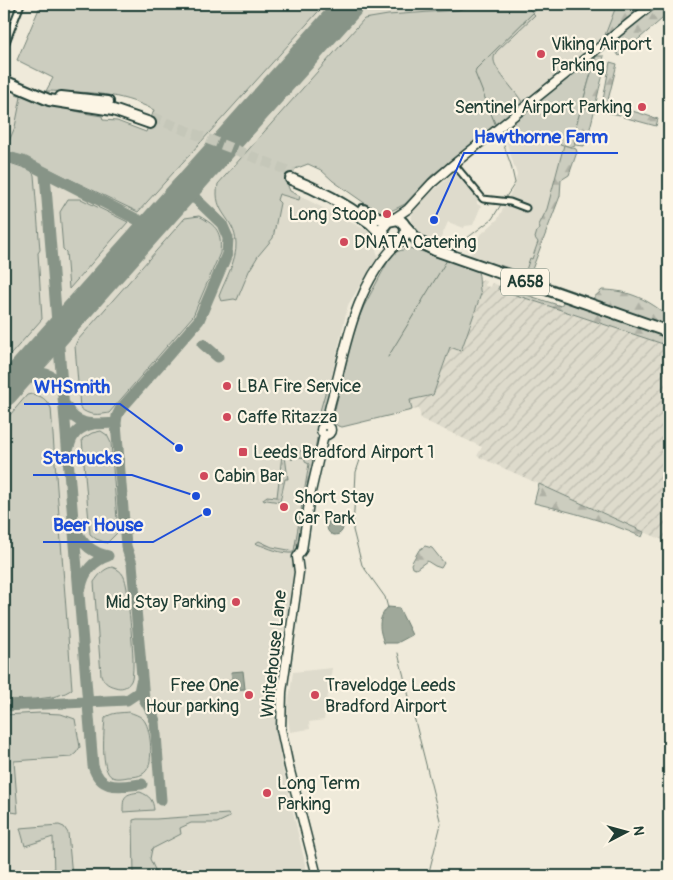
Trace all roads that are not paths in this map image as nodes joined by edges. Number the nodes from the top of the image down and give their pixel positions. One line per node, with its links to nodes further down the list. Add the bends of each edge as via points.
1 (21, 4): 3 (street)
2 (653, 4): 6 (street)
3 (4, 47)
4 (4, 81): 5 (highway, via 49,100 113,110)
5 (151, 120)
6 (454, 164): 9 (street, via 483,199 510,202); 10 (street)
7 (292, 176): 8 (highway, via 322,185)
8 (340, 199): 11 (highway, via 370,215); 13 (highway)
9 (526, 208)
10 (408, 209): 11 (street); 12 (street)
11 (392, 219): 12 (highway, via 401,221); 13 (highway, via 385,224)
12 (405, 227): 14 (highway, via 405,236); 15 (highway, A658)
13 (384, 236): 14 (highway, via 390,241); 16 (street)
14 (399, 241): 15 (highway, A658); 16 (street)
15 (419, 242): 17 (highway, A658)
16 (386, 254): 18 (street, Whitehouse Lane, via 364,293 349,330 326,425 321,428 324,435 298,557 299,572 281,711 284,746)
17 (669, 332)
18 (317, 876)

